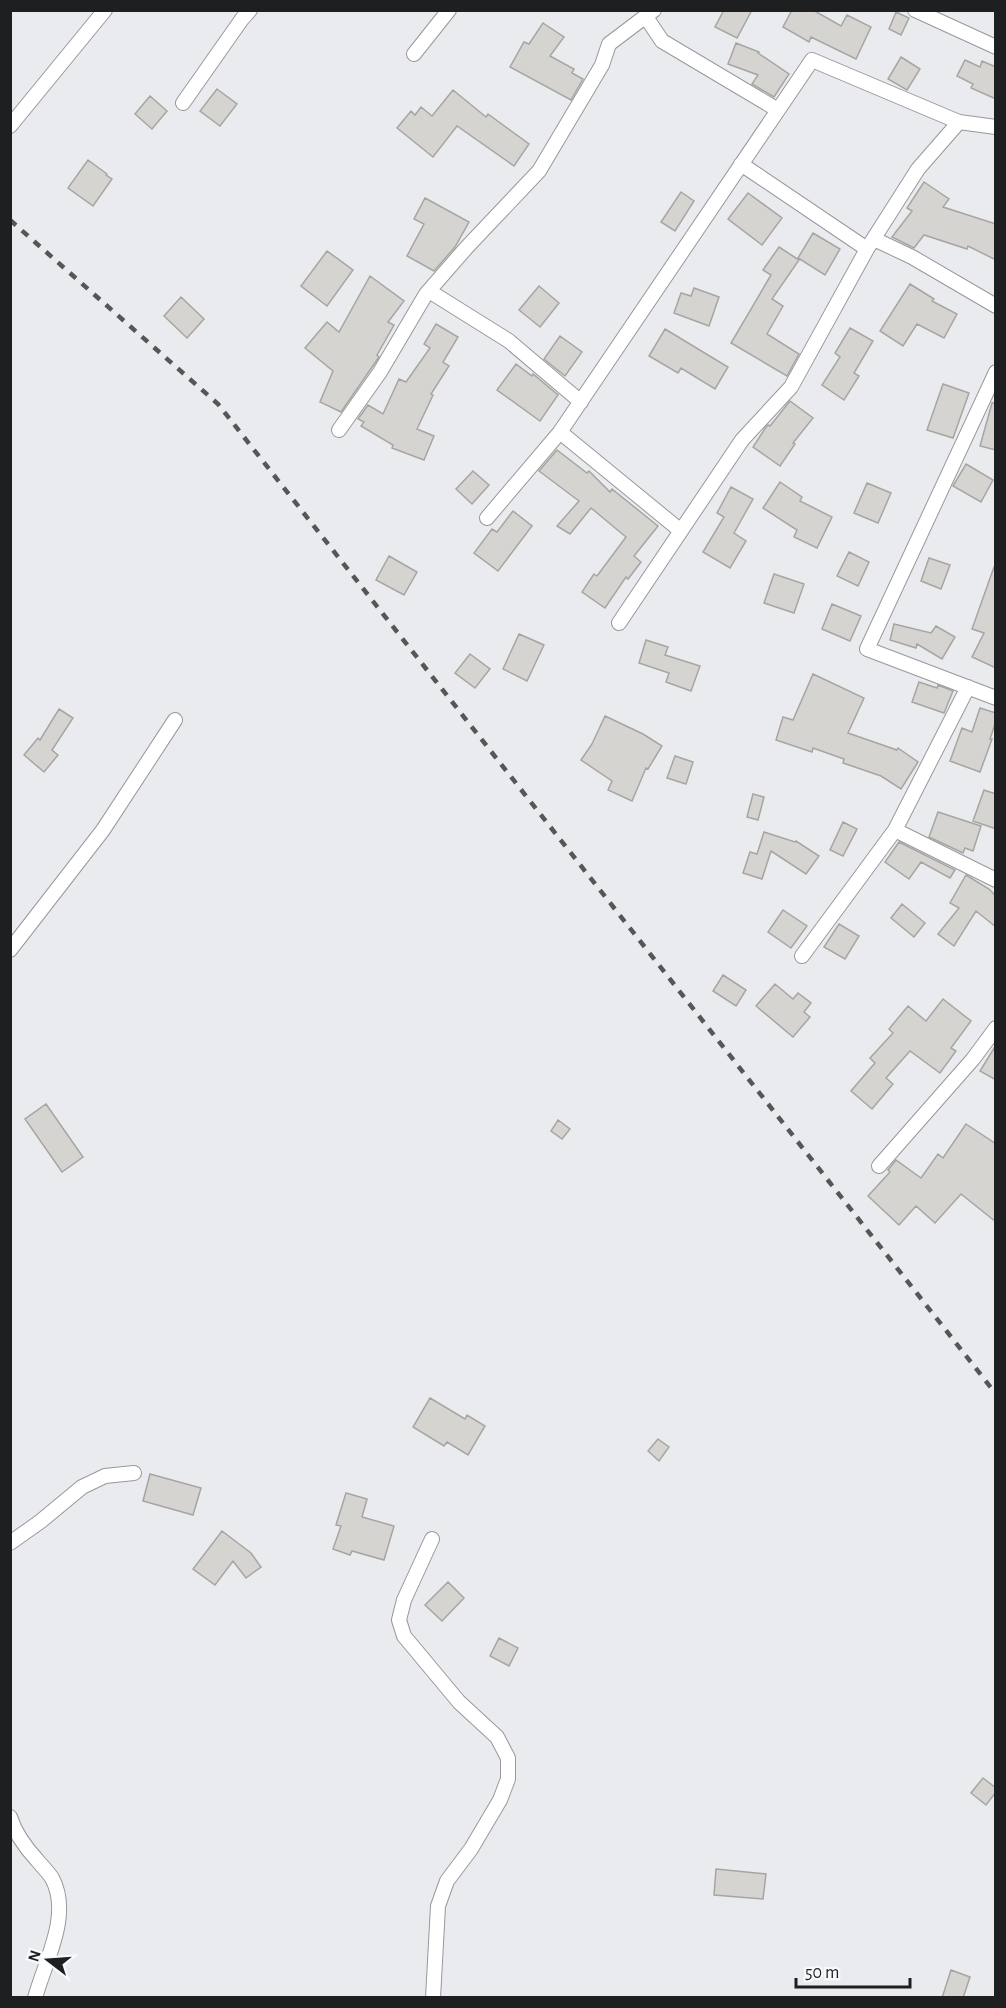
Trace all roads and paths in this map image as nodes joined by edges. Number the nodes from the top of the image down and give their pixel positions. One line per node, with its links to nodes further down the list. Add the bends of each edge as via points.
1 (105, 10): 11 (street)
2 (250, 10): 8 (street)
3 (448, 10): 7 (street)
4 (915, 10): 6 (street)
5 (650, 14): 9 (street, via 662,41); 15 (street, via 609,45 602,65 539,171)
6 (996, 47)
7 (414, 54)
8 (183, 103)
9 (778, 110): 10 (street, via 812,60); 13 (street)
10 (959, 122): 12 (street); 14 (street, via 918,169)
11 (10, 126)
12 (996, 127)
13 (741, 165): 14 (street); 18 (street)
14 (870, 244): 16 (street, via 912,257); 22 (street, via 791,387 742,440)
15 (429, 291): 18 (street, via 509,341); 19 (street)
16 (996, 306)
17 (996, 372): 24 (street, via 867,649)
18 (581, 402): 20 (street)
19 (339, 430)
20 (560, 432): 21 (street); 22 (street)
21 (487, 518)
22 (681, 531): 23 (street)
23 (619, 623)
24 (968, 687): 25 (street); 27 (street)
25 (996, 698)
26 (176, 720): 29 (street, via 103,830)
27 (895, 830): 28 (street); 30 (street)
28 (996, 880)
29 (10, 950)
30 (802, 956)
31 (996, 1028): 32 (street)
32 (879, 1166)
33 (134, 1473): 35 (street, via 105,1476 82,1487)
34 (432, 1539): 38 (street, via 404,1600 399,1620 404,1636 459,1702 497,1737 508,1758 508,1779 494,1810 447,1881 438,1906)
35 (10, 1544)
36 (10, 1817): 37 (street, via 29,1851 51,1877 60,1901 57,1929)
37 (34, 1998)
38 (433, 1998)

